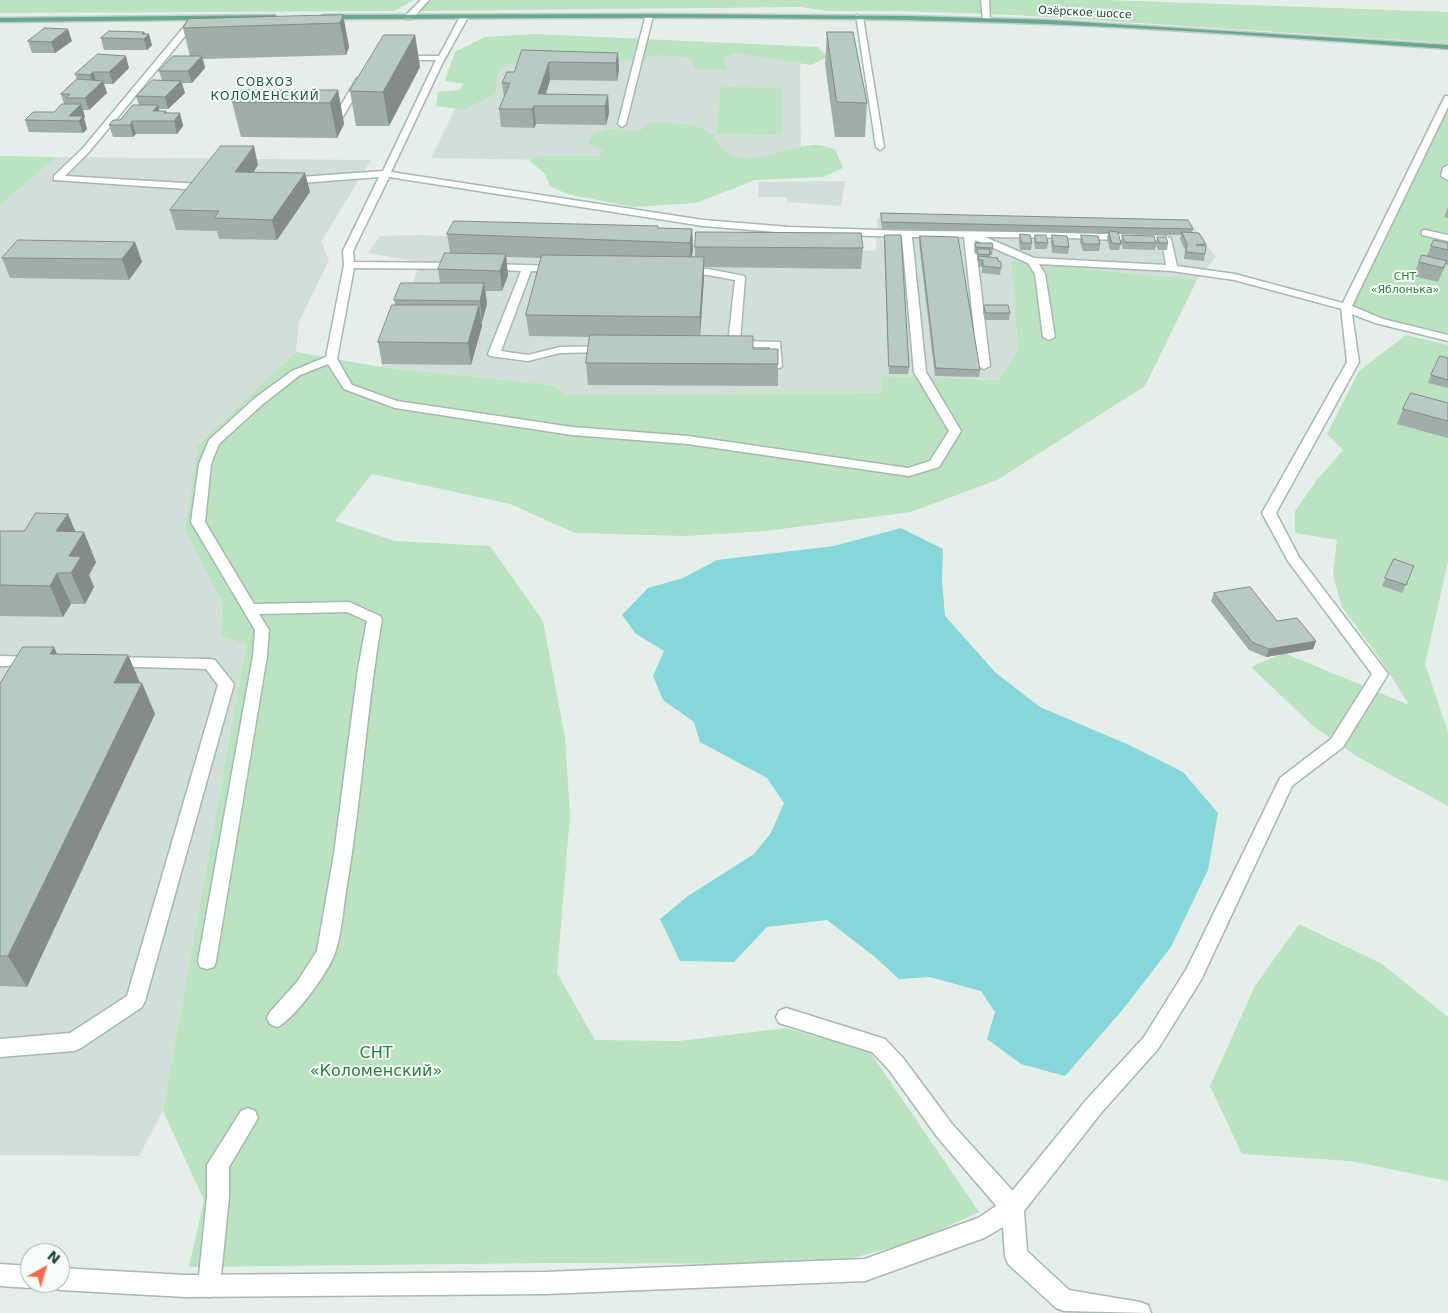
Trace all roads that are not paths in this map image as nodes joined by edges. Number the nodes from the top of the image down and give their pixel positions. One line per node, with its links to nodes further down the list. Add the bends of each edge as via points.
1 (425, 0): 5 (street)
2 (983, 2): 11 (street)
3 (650, 16): 6 (main road, Озёрское шоссе); 7 (main road, Озёрское шоссе); 18 (street)
4 (312, 17): 5 (main road, Озёрское шоссе)
5 (409, 17): 6 (main road, Озёрское шоссе)
6 (464, 17): 14 (street)
7 (859, 17): 11 (main road, Озёрское шоссе); 19 (street)
8 (196, 18): 9 (main road); 10 (main road); 24 (street, via 86,150 56,178)
9 (283, 18)
10 (0, 20)
11 (987, 20): 12 (main road, Озёрское шоссе)
12 (1448, 47)
13 (392, 58): 14 (street)
14 (441, 58): 21 (street)
15 (363, 74): 17 (street, via 336,122)
16 (1448, 98): 35 (street)
17 (317, 121)
18 (622, 124)
19 (880, 147)
20 (1448, 168): 22 (street)
21 (386, 174): 23 (street); 26 (street, via 703,223); 30 (street, via 348,251)
22 (1448, 178)
23 (282, 182)
24 (200, 187)
25 (1425, 233): 28 (street)
26 (907, 234): 27 (street); 39 (street, via 920,372 955,431 935,464 909,472 688,440 572,431 395,404 348,387)
27 (969, 234): 29 (street); 32 (street, via 1166,239); 41 (street)
28 (1448, 238)
29 (1032, 261): 32 (street); 36 (street, via 1040,274)
30 (349, 265): 31 (street); 39 (street)
31 (527, 268): 33 (street); 38 (street, via 494,354 528,358 560,350)
32 (1172, 268): 35 (street, via 1235,278)
33 (574, 269)
34 (670, 271): 40 (street, via 708,272 740,278 729,345 776,344)
35 (1346, 307): 37 (street, via 1379,321); 51 (street, via 1353,362 1269,513 1294,558 1380,674 1337,743 1286,782 1194,974 1151,1043 1094,1106)
36 (1049, 337)
37 (1448, 338)
38 (618, 348)
39 (331, 359): 42 (street, via 296,373 259,401 213,443 205,464 198,522)
40 (776, 366)
41 (984, 366)
42 (249, 609): 46 (street, via 262,630 260,656); 48 (street, via 349,607 375,619 326,953 304,988)
43 (0, 661): 44 (street)
44 (48, 662)
45 (96, 662): 49 (street, via 210,664 226,684 134,1002 74,1042)
46 (206, 961)
47 (786, 1017): 51 (street, via 878,1045 896,1064 945,1131)
48 (276, 1018)
49 (0, 1048)
50 (248, 1118): 55 (street, via 218,1165 218,1198)
51 (1012, 1208): 55 (street, via 984,1227 865,1270 545,1282); 56 (street, via 1016,1256 1064,1300)
52 (0, 1275): 53 (street)
53 (20, 1276)
54 (70, 1279): 55 (street)
55 (208, 1286)
56 (1140, 1313)

